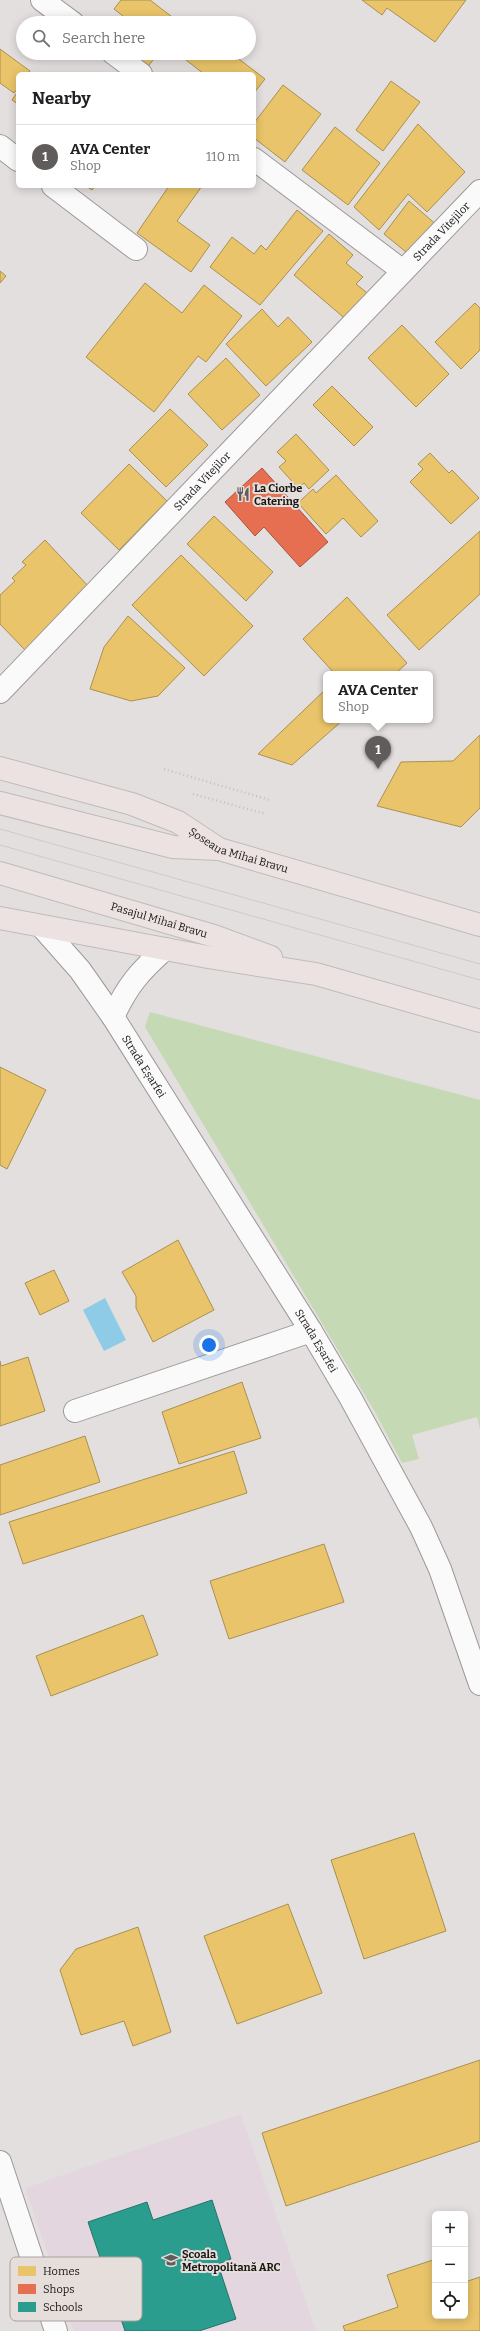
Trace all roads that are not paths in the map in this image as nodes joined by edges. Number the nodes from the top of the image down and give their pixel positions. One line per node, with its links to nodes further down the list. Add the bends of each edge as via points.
1 (42, 0): 2 (street)
2 (64, 16)
3 (122, 60): 4 (street)
4 (138, 72)
5 (0, 146): 6 (street)
6 (16, 158)
7 (256, 160): 11 (street)
8 (56, 188): 10 (street)
9 (480, 191): 11 (street, Strada Vitejilor)
10 (136, 249)
11 (404, 271): 12 (street, Strada Vitejilor)
12 (6, 686)
13 (0, 768): 15 (main road, Șoseaua Mihai Bravu, via 132,804 178,822)
14 (10, 806): 15 (main road, via 173,847)
15 (219, 849): 18 (main road, Șoseaua Mihai Bravu)
16 (2, 873): 21 (main road, Pasajul Mihai Bravu, via 214,936)
17 (0, 918): 19 (main road)
18 (480, 925)
19 (42, 927): 20 (main road); 22 (street, Strada Eșarfei, via 80,970)
20 (165, 949): 21 (main road); 22 (street, via 141,970 130,984)
21 (316, 974): 23 (main road)
22 (113, 1017): 24 (street, Strada Eșarfei)
23 (480, 1021)
24 (311, 1331): 25 (street); 26 (street, Strada Eșarfei, via 421,1527 440,1569)
25 (75, 1412)
26 (480, 1684)
27 (0, 2162): 28 (street)
28 (31, 2257)
29 (53, 2321): 30 (street)
30 (56, 2331)

